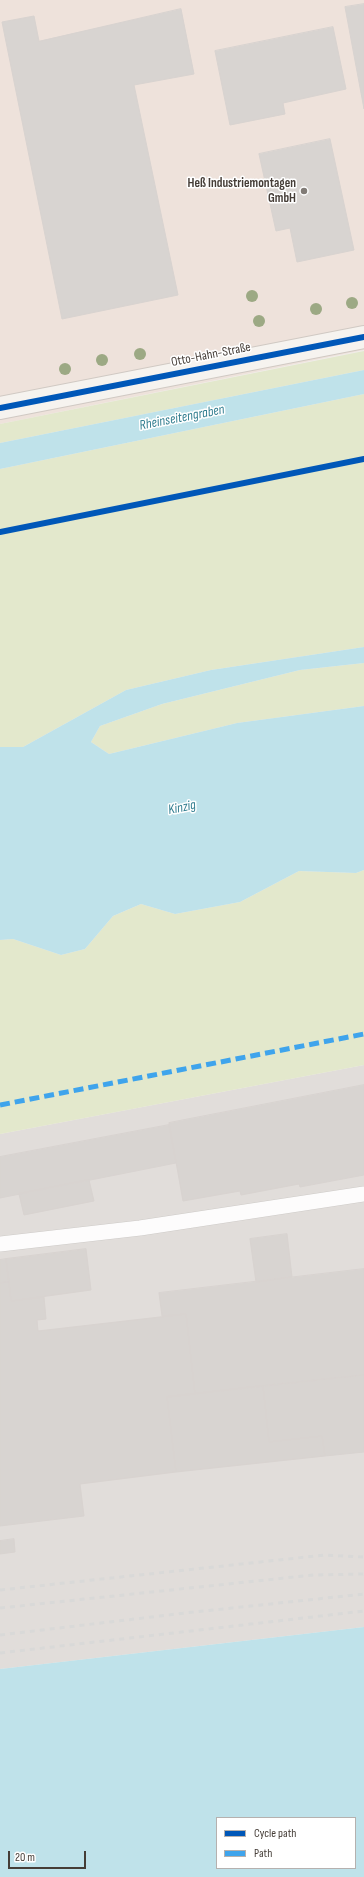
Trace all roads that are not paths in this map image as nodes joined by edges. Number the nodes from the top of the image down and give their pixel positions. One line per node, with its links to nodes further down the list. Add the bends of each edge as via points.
1 (364, 337): 2 (street, Otto-Hahn-Straße)
2 (0, 408)
3 (364, 1194): 4 (lane, via 140,1228)
4 (0, 1244)

